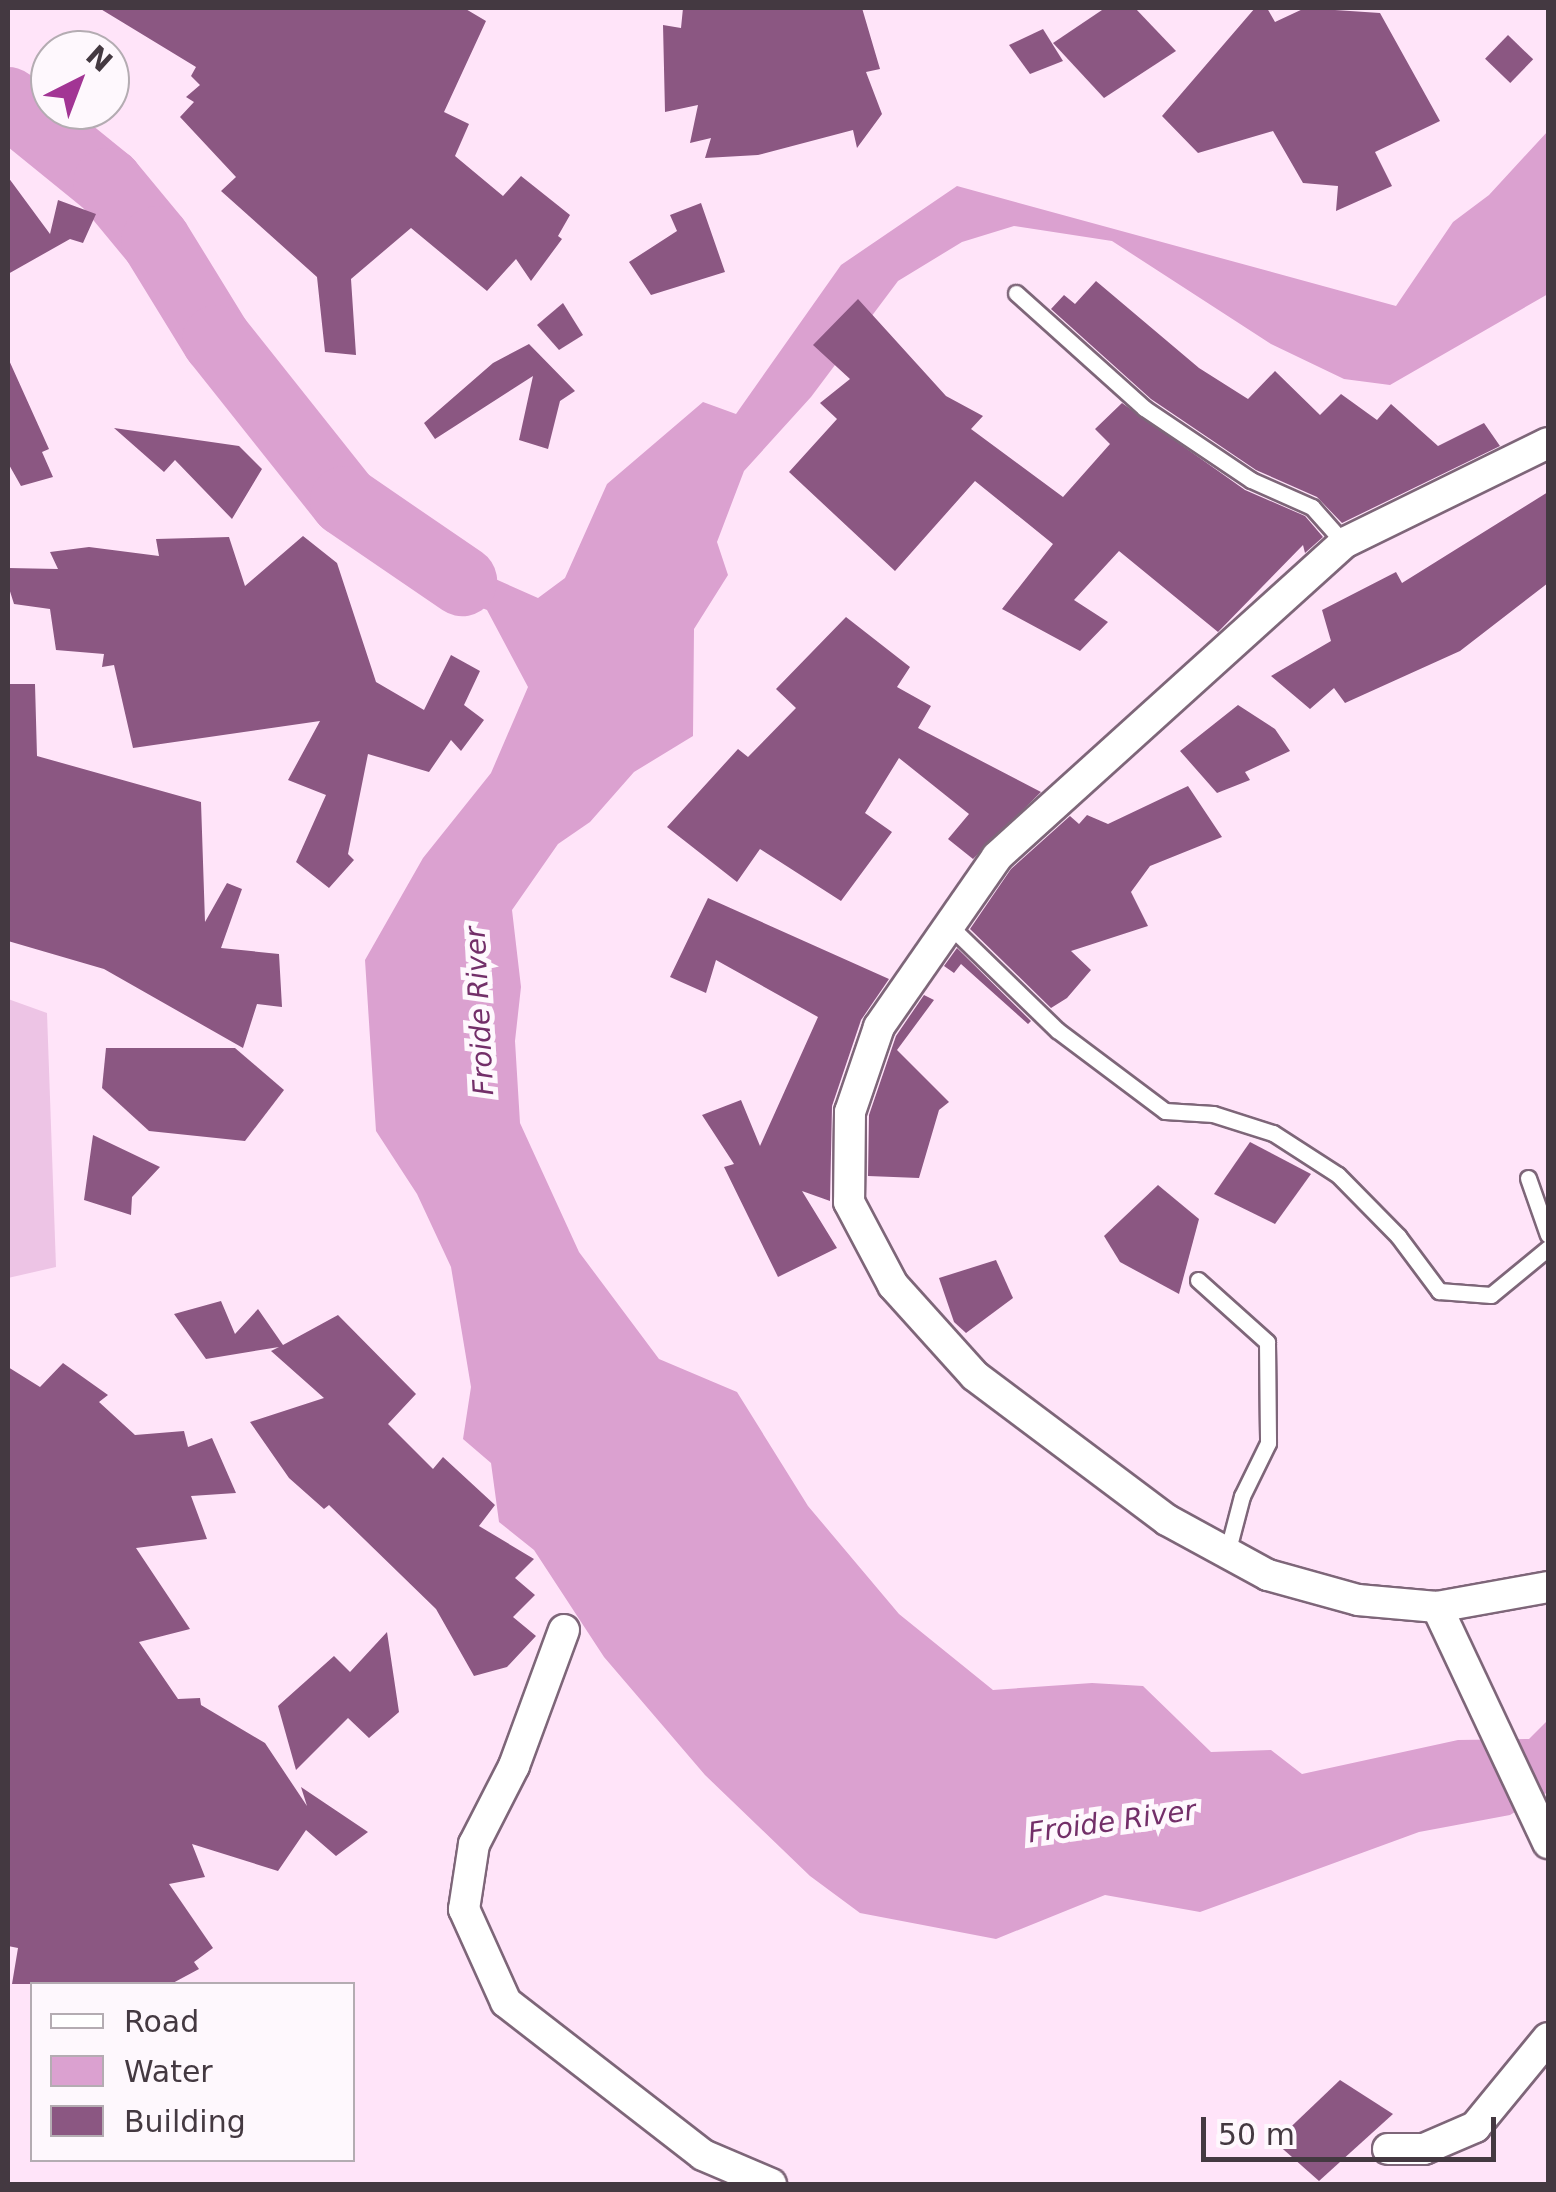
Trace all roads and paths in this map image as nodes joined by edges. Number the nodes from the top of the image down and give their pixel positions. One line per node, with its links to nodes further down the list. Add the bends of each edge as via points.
1 (1016, 293): 3 (lane, via 1144,408 1251,480 1312,507)
2 (1548, 443): 3 (street)
3 (1344, 543): 4 (street, via 997,857)
4 (949, 925): 7 (lane, via 1057,1030 1164,1110 1213,1114 1272,1133 1338,1175 1439,1290 1491,1295); 9 (street, via 879,1027 850,1112 848,1202 893,1284 975,1376 1167,1520)
5 (1528, 1178): 6 (lane)
6 (1548, 1235)
7 (1548, 1248)
8 (1198, 1280): 9 (lane, via 1267,1342 1268,1443 1242,1496)
9 (1227, 1553): 11 (street, via 1268,1575 1358,1600)
10 (1548, 1587): 11 (street)
11 (1438, 1607): 13 (street)
12 (564, 1630): 16 (street, via 514,1766 474,1844 464,1909 506,2002 703,2156)
13 (1544, 1830)
14 (1548, 2038): 15 (street, via 1476,2126 1424,2150)
15 (1388, 2148)
16 (771, 2184)

